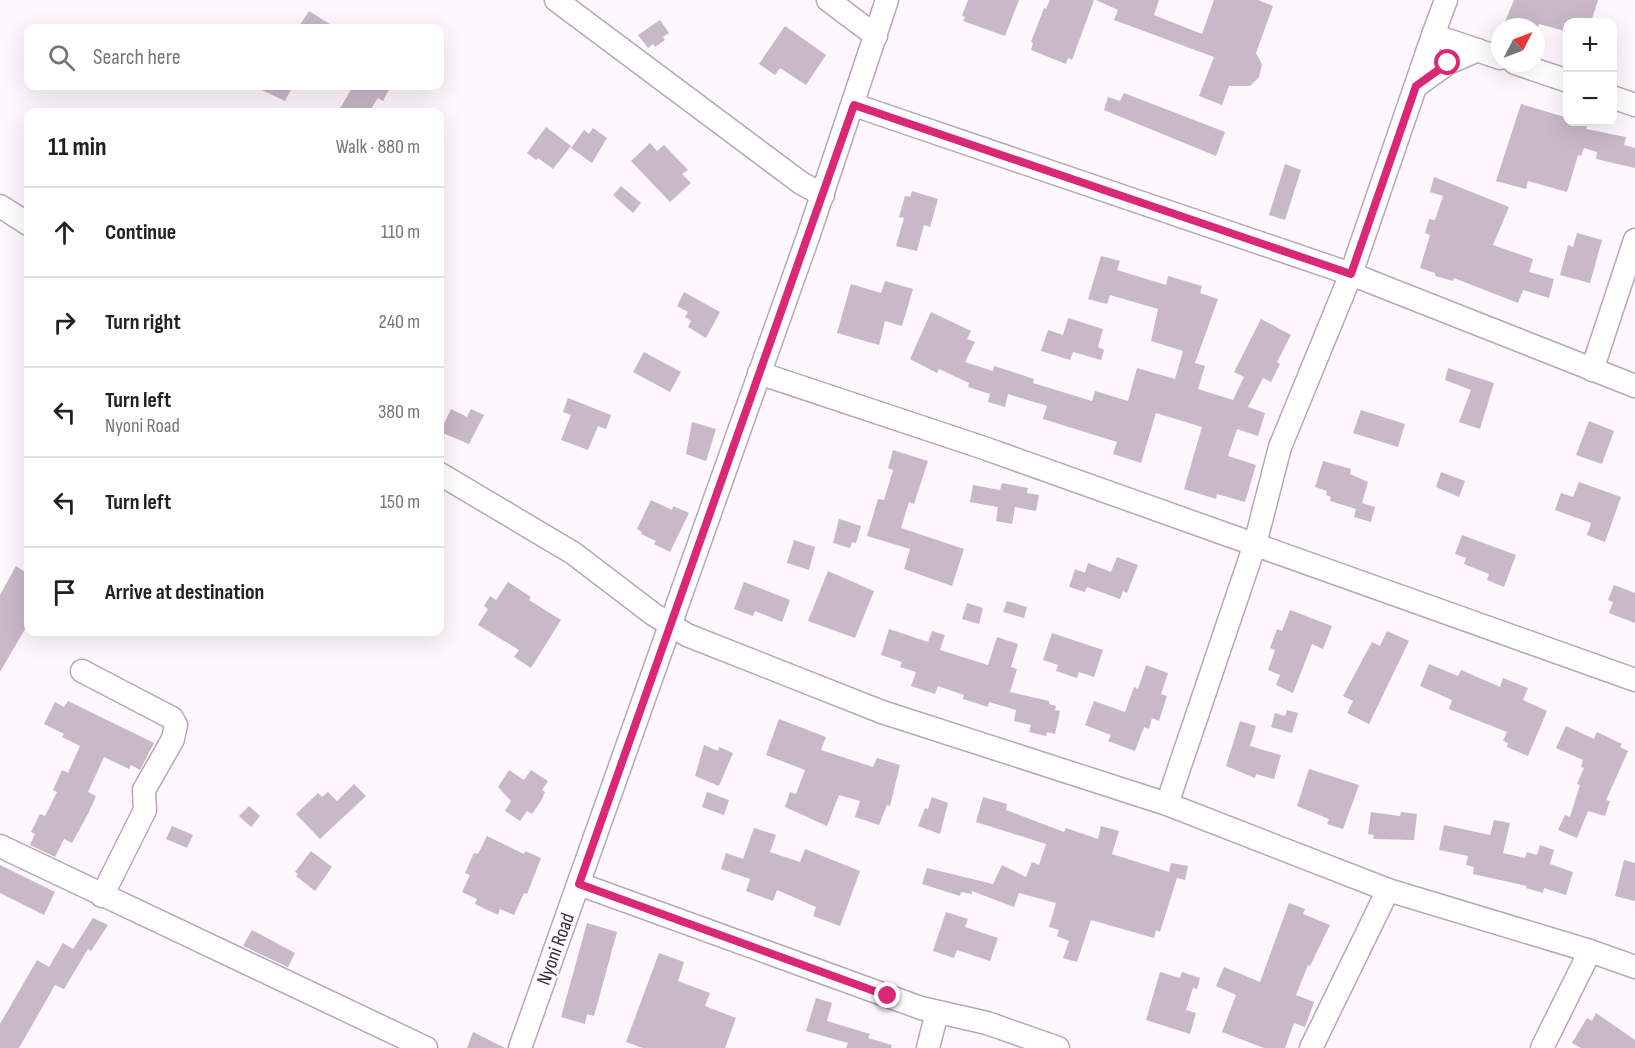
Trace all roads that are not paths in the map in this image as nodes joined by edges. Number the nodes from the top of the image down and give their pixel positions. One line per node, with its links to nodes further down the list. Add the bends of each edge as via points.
1 (556, 0): 15 (street, via 801,183)
2 (828, 0): 6 (street)
3 (888, 0): 6 (street, Nyoni Road)
4 (1446, 0): 5 (street)
5 (1433, 35): 7 (street); 11 (street)
6 (876, 36): 13 (street, Nyoni Road)
7 (1478, 50): 8 (street); 11 (street, via 1448,63)
8 (1491, 55)
9 (1542, 72): 10 (street)
10 (1563, 79)
11 (1416, 86): 19 (street)
12 (1617, 99): 14 (street)
13 (854, 105): 15 (street, Nyoni Road); 19 (street)
14 (1635, 105)
15 (823, 195): 21 (street, Nyoni Road)
16 (0, 206): 17 (street)
17 (24, 221)
18 (1635, 240): 20 (street)
19 (1351, 274): 20 (street); 24 (street, via 1287,427)
20 (1592, 370): 22 (street)
21 (759, 373): 24 (street); 25 (street, Nyoni Road)
22 (1635, 386)
23 (444, 476): 25 (street, via 573,553)
24 (1255, 544): 27 (street); 28 (street)
25 (670, 625): 28 (street, via 882,712); 30 (street, Nyoni Road)
26 (82, 670): 32 (street, via 172,718 176,725 144,790 145,810)
27 (1635, 680)
28 (1167, 804): 31 (street)
29 (0, 846): 32 (street)
30 (579, 884): 35 (street); 37 (street, Nyoni Road)
31 (1388, 890): 33 (street); 40 (street)
32 (102, 896): 36 (street)
33 (1590, 951): 34 (street); 41 (street)
34 (1635, 967)
35 (937, 1012): 38 (street); 39 (street, via 987,1023)
36 (426, 1048)
37 (520, 1048)
38 (928, 1048)
39 (1058, 1048)
40 (1311, 1048)
41 (1542, 1048)

